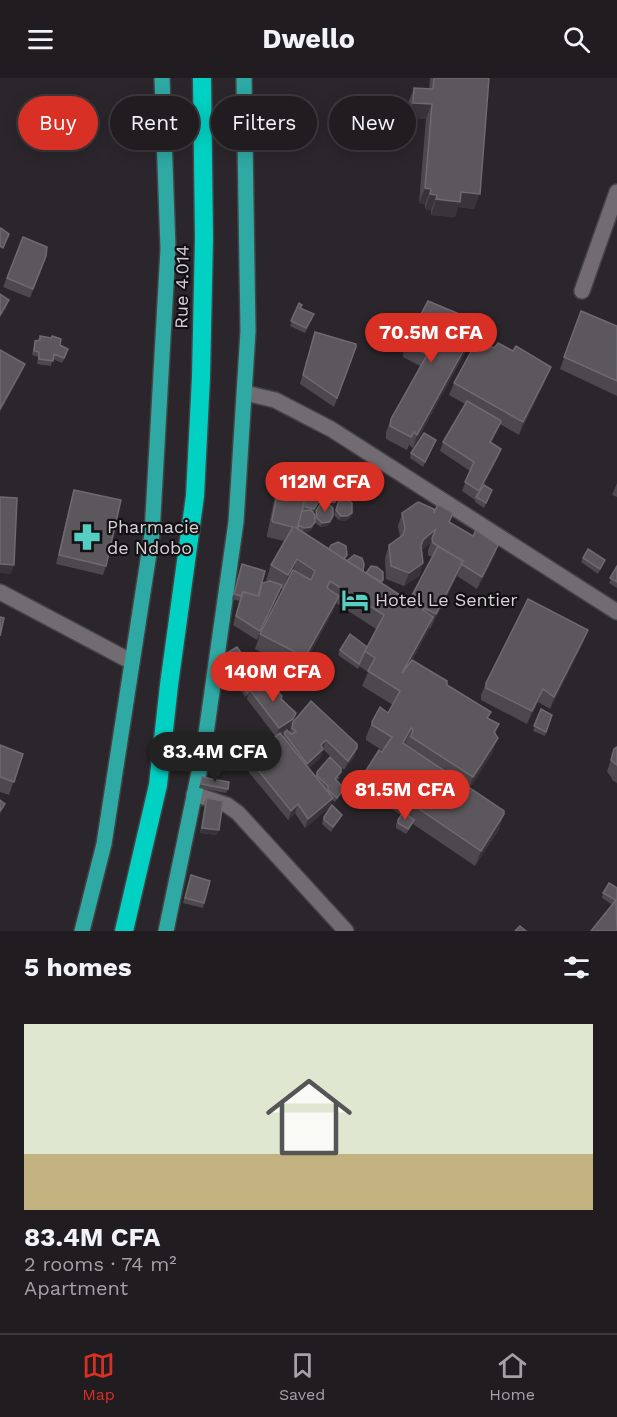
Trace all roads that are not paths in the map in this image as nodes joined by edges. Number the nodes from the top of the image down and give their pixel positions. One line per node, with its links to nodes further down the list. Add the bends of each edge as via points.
1 (162, 78): 9 (main road, via 167,261 152,534)
2 (202, 78): 12 (highway, Rue 4.014, via 204,238 195,496 158,785)
3 (244, 78): 6 (main road, via 248,331)
4 (617, 192): 5 (street)
5 (582, 291)
6 (245, 393): 8 (street, via 275,400 331,429); 10 (main road, via 236,522)
7 (0, 592): 9 (street)
8 (617, 612)
9 (132, 662): 11 (main road, via 104,844)
10 (194, 794): 13 (main road); 14 (street, via 238,813)
11 (82, 931)
12 (124, 931)
13 (166, 931)
14 (346, 931)

